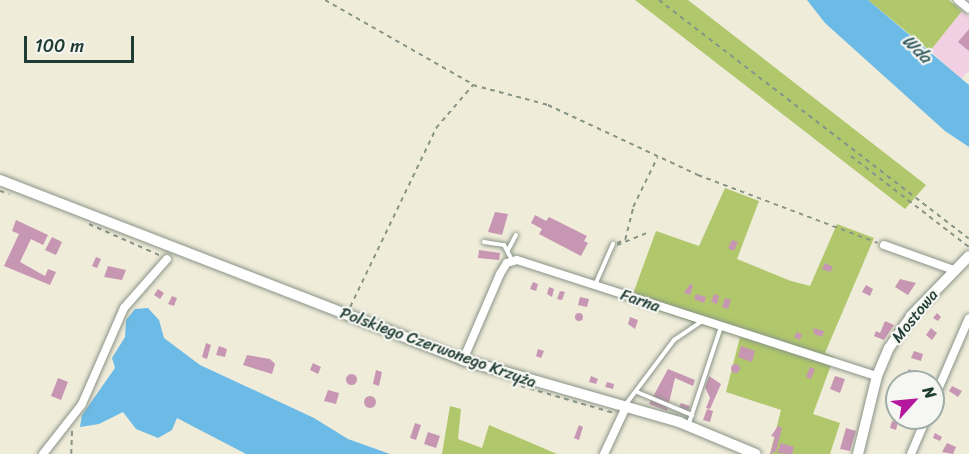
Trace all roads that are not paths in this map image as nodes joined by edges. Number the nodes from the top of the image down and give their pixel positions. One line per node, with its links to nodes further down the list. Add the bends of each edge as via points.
1 (958, 0): 2 (street)
2 (969, 9)
3 (0, 180): 17 (street, Polskiego Czerwonego Krzyża)
4 (516, 235): 8 (lane)
5 (484, 242): 8 (lane, via 504,245)
6 (613, 244): 13 (lane)
7 (884, 246): 12 (street)
8 (508, 250): 11 (lane)
9 (969, 256): 12 (street, Mostowa)
10 (167, 259): 24 (street, via 124,308 73,420)
11 (512, 261): 13 (street, Farna, via 522,260); 17 (street, via 500,274)
12 (954, 270): 19 (street, Mostowa, via 899,332)
13 (595, 285): 15 (street, Farna)
14 (969, 318): 18 (street)
15 (701, 322): 16 (street, Farna); 20 (lane, via 674,340)
16 (721, 327): 19 (street, Farna); 22 (lane)
17 (463, 360): 21 (street, Polskiego Czerwonego Krzyża)
18 (945, 373)
19 (877, 376): 27 (street, Mostowa)
20 (637, 392): 21 (lane); 22 (lane)
21 (625, 407): 22 (street, Polskiego Czerwonego Krzyża); 25 (street)
22 (690, 420): 26 (street, Polskiego Czerwonego Krzyża)
23 (921, 430): 28 (street)
24 (43, 454)
25 (604, 454)
26 (756, 454)
27 (858, 454)
28 (911, 454)

